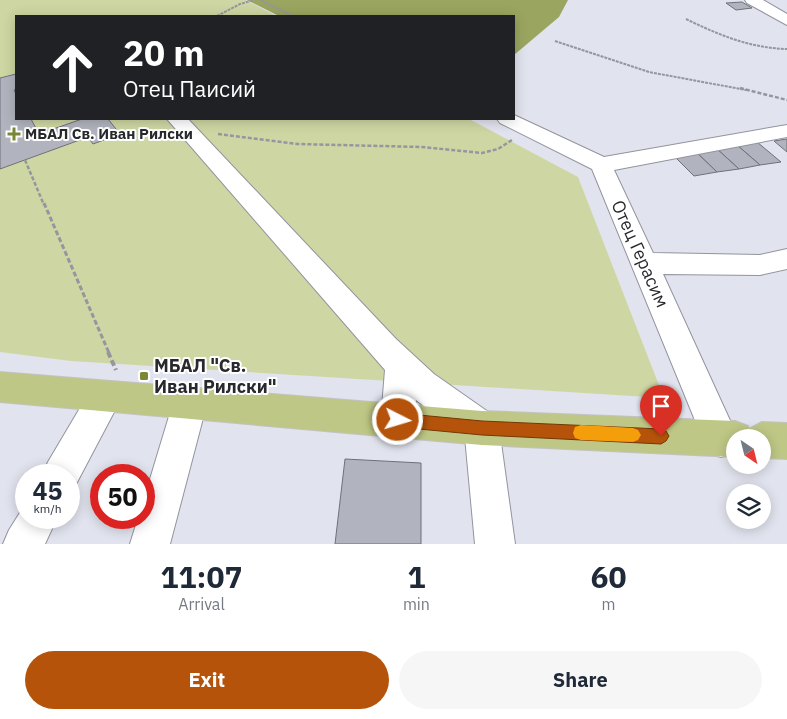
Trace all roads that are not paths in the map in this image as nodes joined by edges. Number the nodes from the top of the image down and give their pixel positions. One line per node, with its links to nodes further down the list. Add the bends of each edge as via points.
1 (752, 0): 2 (street)
2 (787, 20)
3 (182, 124): 9 (street)
4 (517, 124): 6 (street)
5 (787, 131): 6 (street)
6 (601, 165): 8 (street, Отец Герасим)
7 (787, 259): 8 (street, via 760,264)
8 (644, 263): 15 (street, Отец Герасим)
9 (401, 365): 13 (street); 14 (street, via 422,385)
10 (0, 387): 11 (main road)
11 (116, 398): 12 (main road); 19 (street)
12 (190, 403): 13 (main road); 22 (street)
13 (398, 420): 14 (main road)
14 (482, 428): 16 (main road); 23 (street)
15 (726, 435)
16 (726, 439)
17 (771, 440): 18 (main road)
18 (787, 441)
19 (69, 464)
20 (32, 529): 21 (street)
21 (23, 544)
22 (150, 544)
23 (496, 544)

